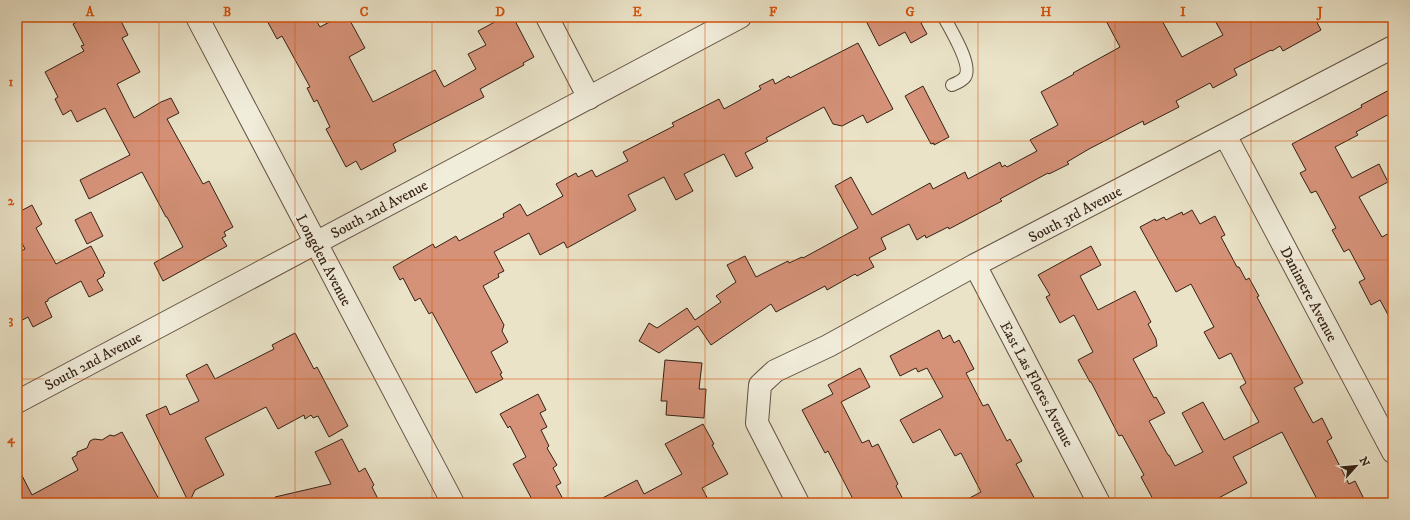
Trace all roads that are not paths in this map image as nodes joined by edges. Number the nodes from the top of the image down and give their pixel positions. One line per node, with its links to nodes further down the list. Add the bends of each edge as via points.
1 (197, 17): 9 (street, Longden Avenue)
2 (547, 17): 7 (street)
3 (740, 17): 7 (street, South 2nd Avenue)
4 (944, 17): 6 (lane, via 964,57 967,69 966,76)
5 (1393, 47): 8 (street, South 3rd Avenue)
6 (952, 85)
7 (588, 98): 9 (street, South 2nd Avenue)
8 (1224, 135): 10 (street, South 3rd Avenue); 12 (street, Danimere Avenue)
9 (315, 243): 11 (street, South 2nd Avenue); 14 (street, Longden Avenue)
10 (975, 265): 13 (street, South 3rd Avenue, via 828,346 775,371 760,385 757,423 774,454); 15 (street, East Las Flores Avenue)
11 (17, 402)
12 (1393, 452)
13 (790, 501)
14 (453, 503)
15 (1099, 503)

